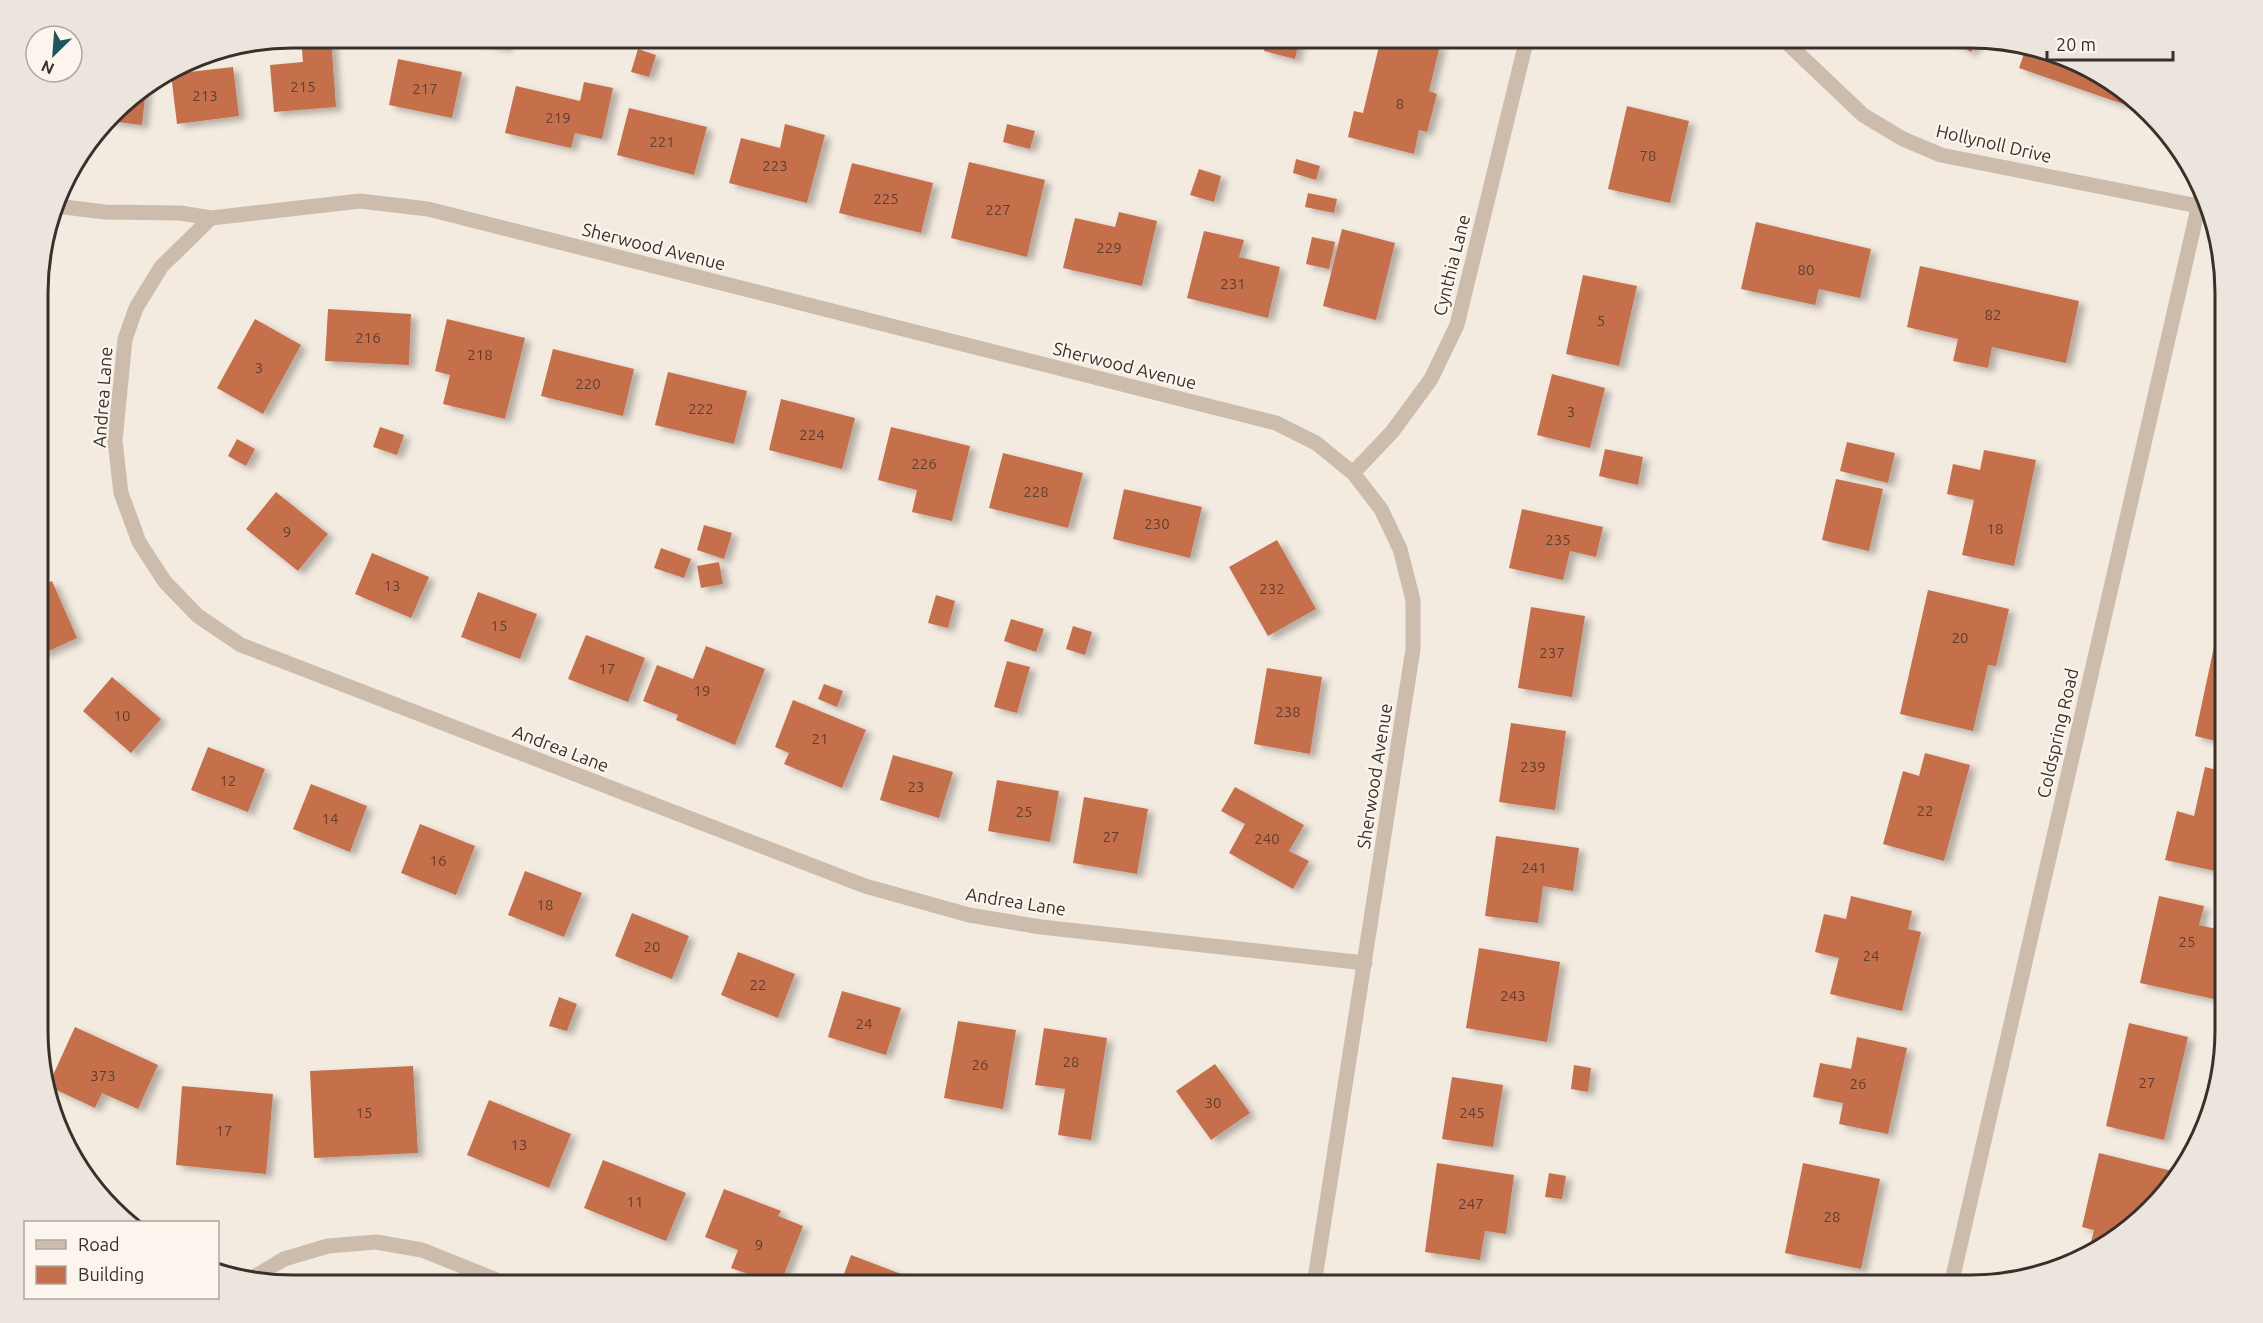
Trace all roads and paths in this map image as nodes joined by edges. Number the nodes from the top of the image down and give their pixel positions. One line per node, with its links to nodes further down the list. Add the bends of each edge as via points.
1 (1525, 48): 7 (street, Cynthia Lane, via 1457,325 1431,379 1392,432)
2 (1793, 48): 3 (street, Hollynoll Drive, via 1863,114 1941,155)
3 (2195, 197)
4 (2198, 205): 12 (street, Coldspring Road)
5 (64, 207): 6 (street, Sherwood Avenue)
6 (211, 218): 7 (street, Sherwood Avenue, via 360,201 428,209 1276,423 1316,443); 8 (street, Andrea Lane, via 160,267 136,308 125,339 115,441 122,493 139,542 165,582 198,616 241,645 865,886 969,915 1041,927)
7 (1353, 473): 8 (street, Sherwood Avenue, via 1381,509 1400,549 1413,600 1413,648)
8 (1365, 963): 11 (street, Sherwood Avenue)
9 (261, 1273): 10 (street, via 284,1259 328,1246 376,1242 422,1250)
10 (482, 1275)
11 (1316, 1275)
12 (1953, 1275)

